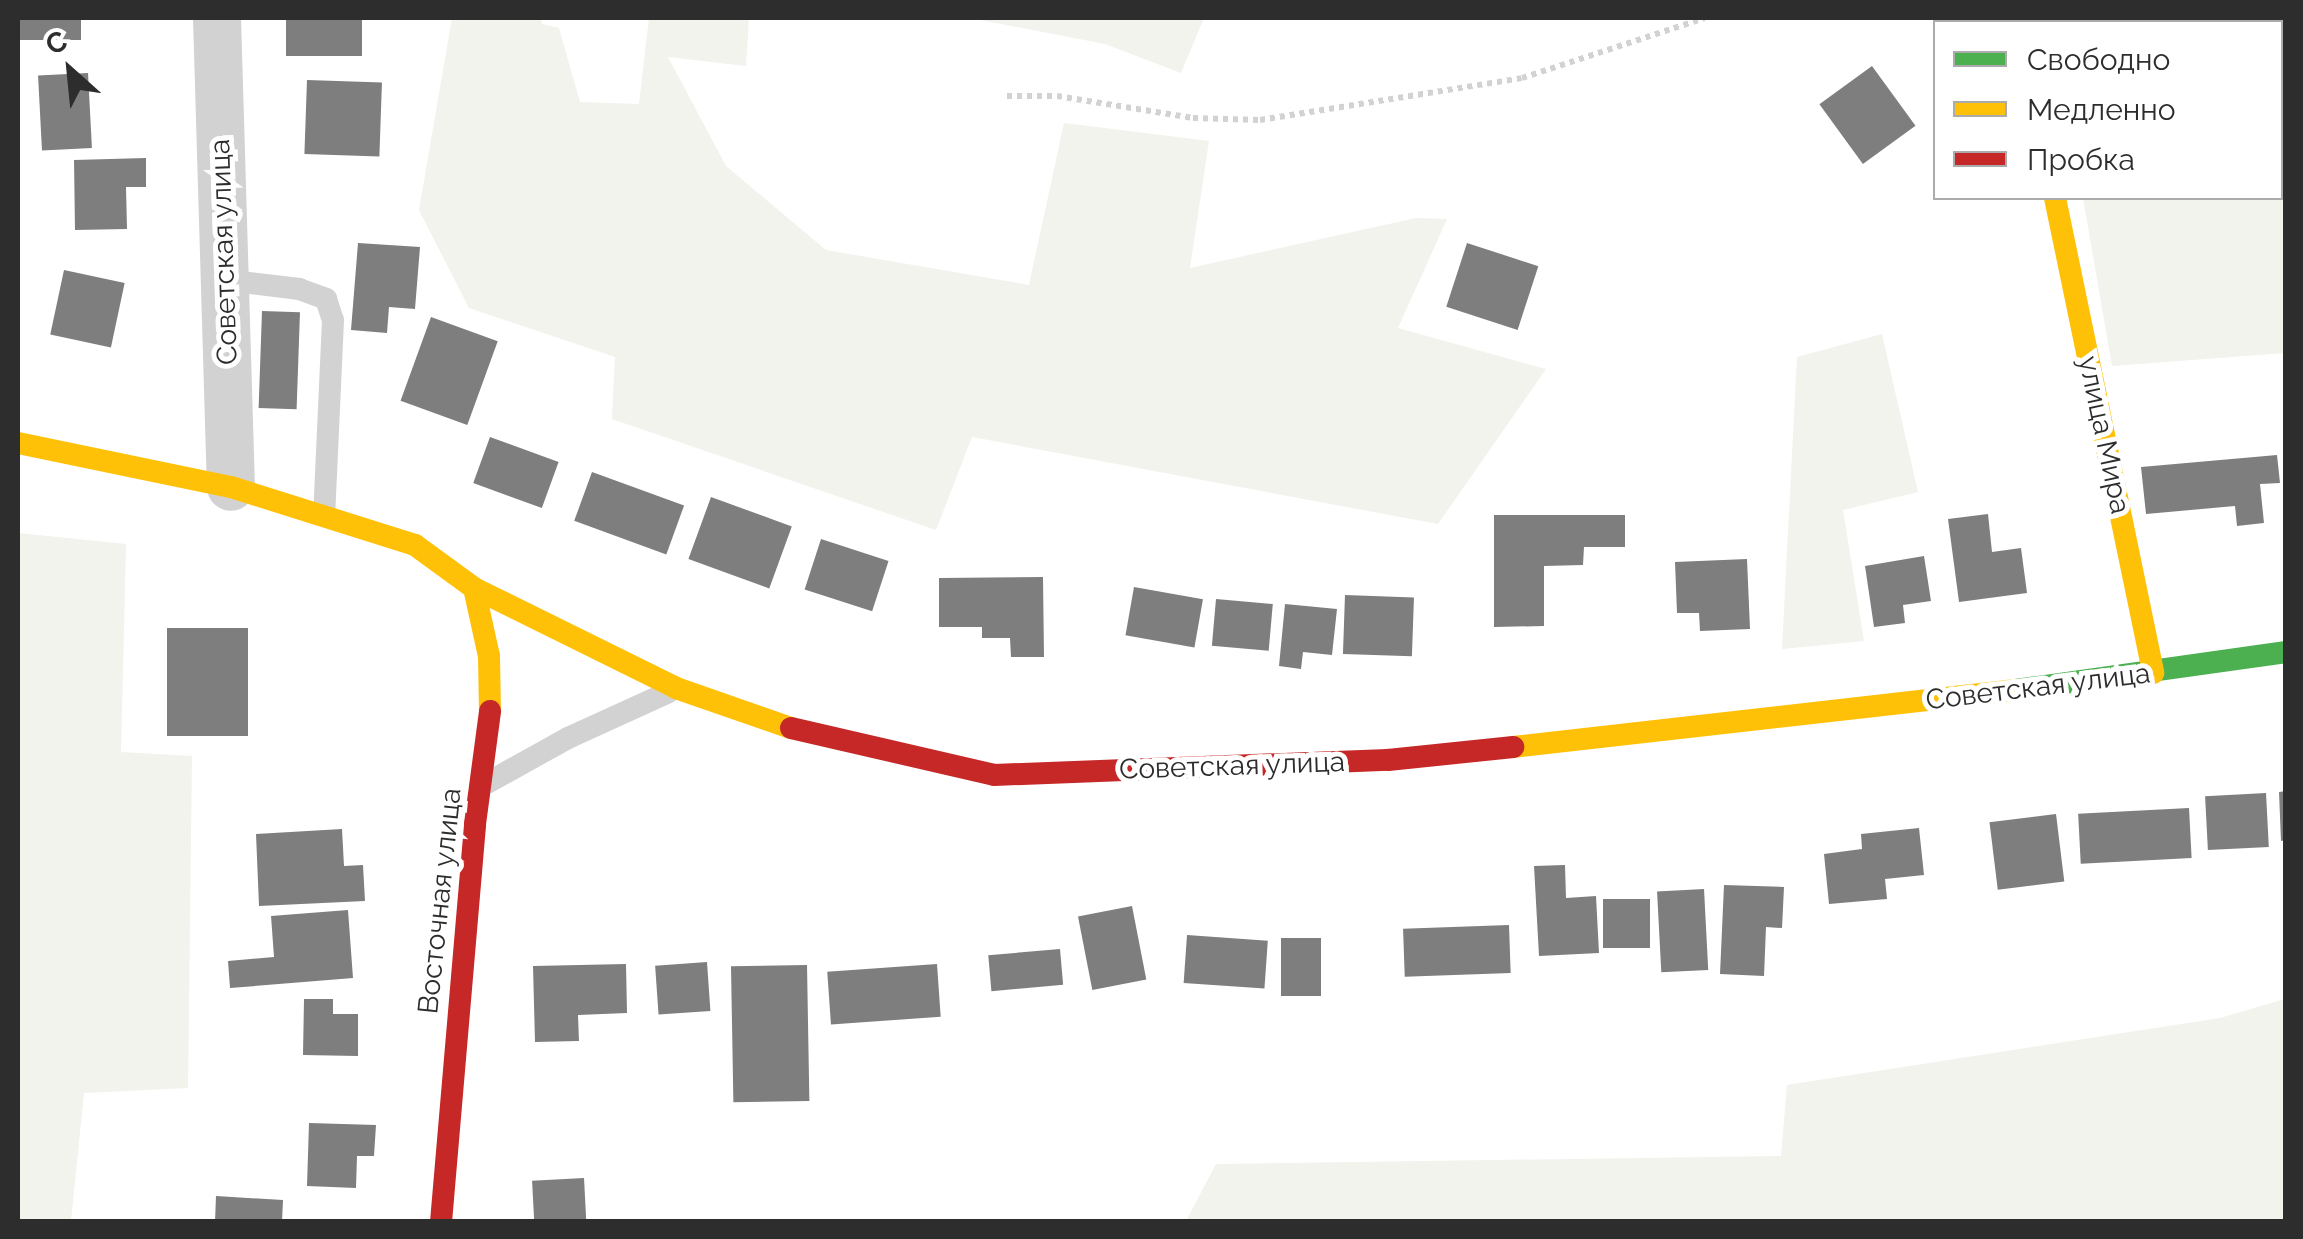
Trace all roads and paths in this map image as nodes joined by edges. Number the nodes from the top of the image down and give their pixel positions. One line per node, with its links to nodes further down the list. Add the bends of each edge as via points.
1 (217, 18): 5 (street, Советская улица)
2 (1704, 18): 3 (path, via 1522,78 1260,120)
3 (1007, 96)
4 (2055, 200): 11 (street, улица Мира)
5 (225, 280): 7 (street, Советская улица); 8 (lane, via 326,299 333,320)
6 (18, 443): 7 (street, Советская улица)
7 (231, 487): 8 (street, Советская улица)
8 (324, 516): 9 (street, Советская улица, via 415,545)
9 (474, 588): 12 (street, Советская улица); 13 (street, Восточная улица, via 489,656 490,733)
10 (2286, 652): 11 (street, Советская улица)
11 (2154, 673): 12 (street, Советская улица, via 1388,760 994,775 822,738)
12 (676, 688): 13 (lane)
13 (482, 786): 14 (street, Восточная улица)
14 (441, 1222)

